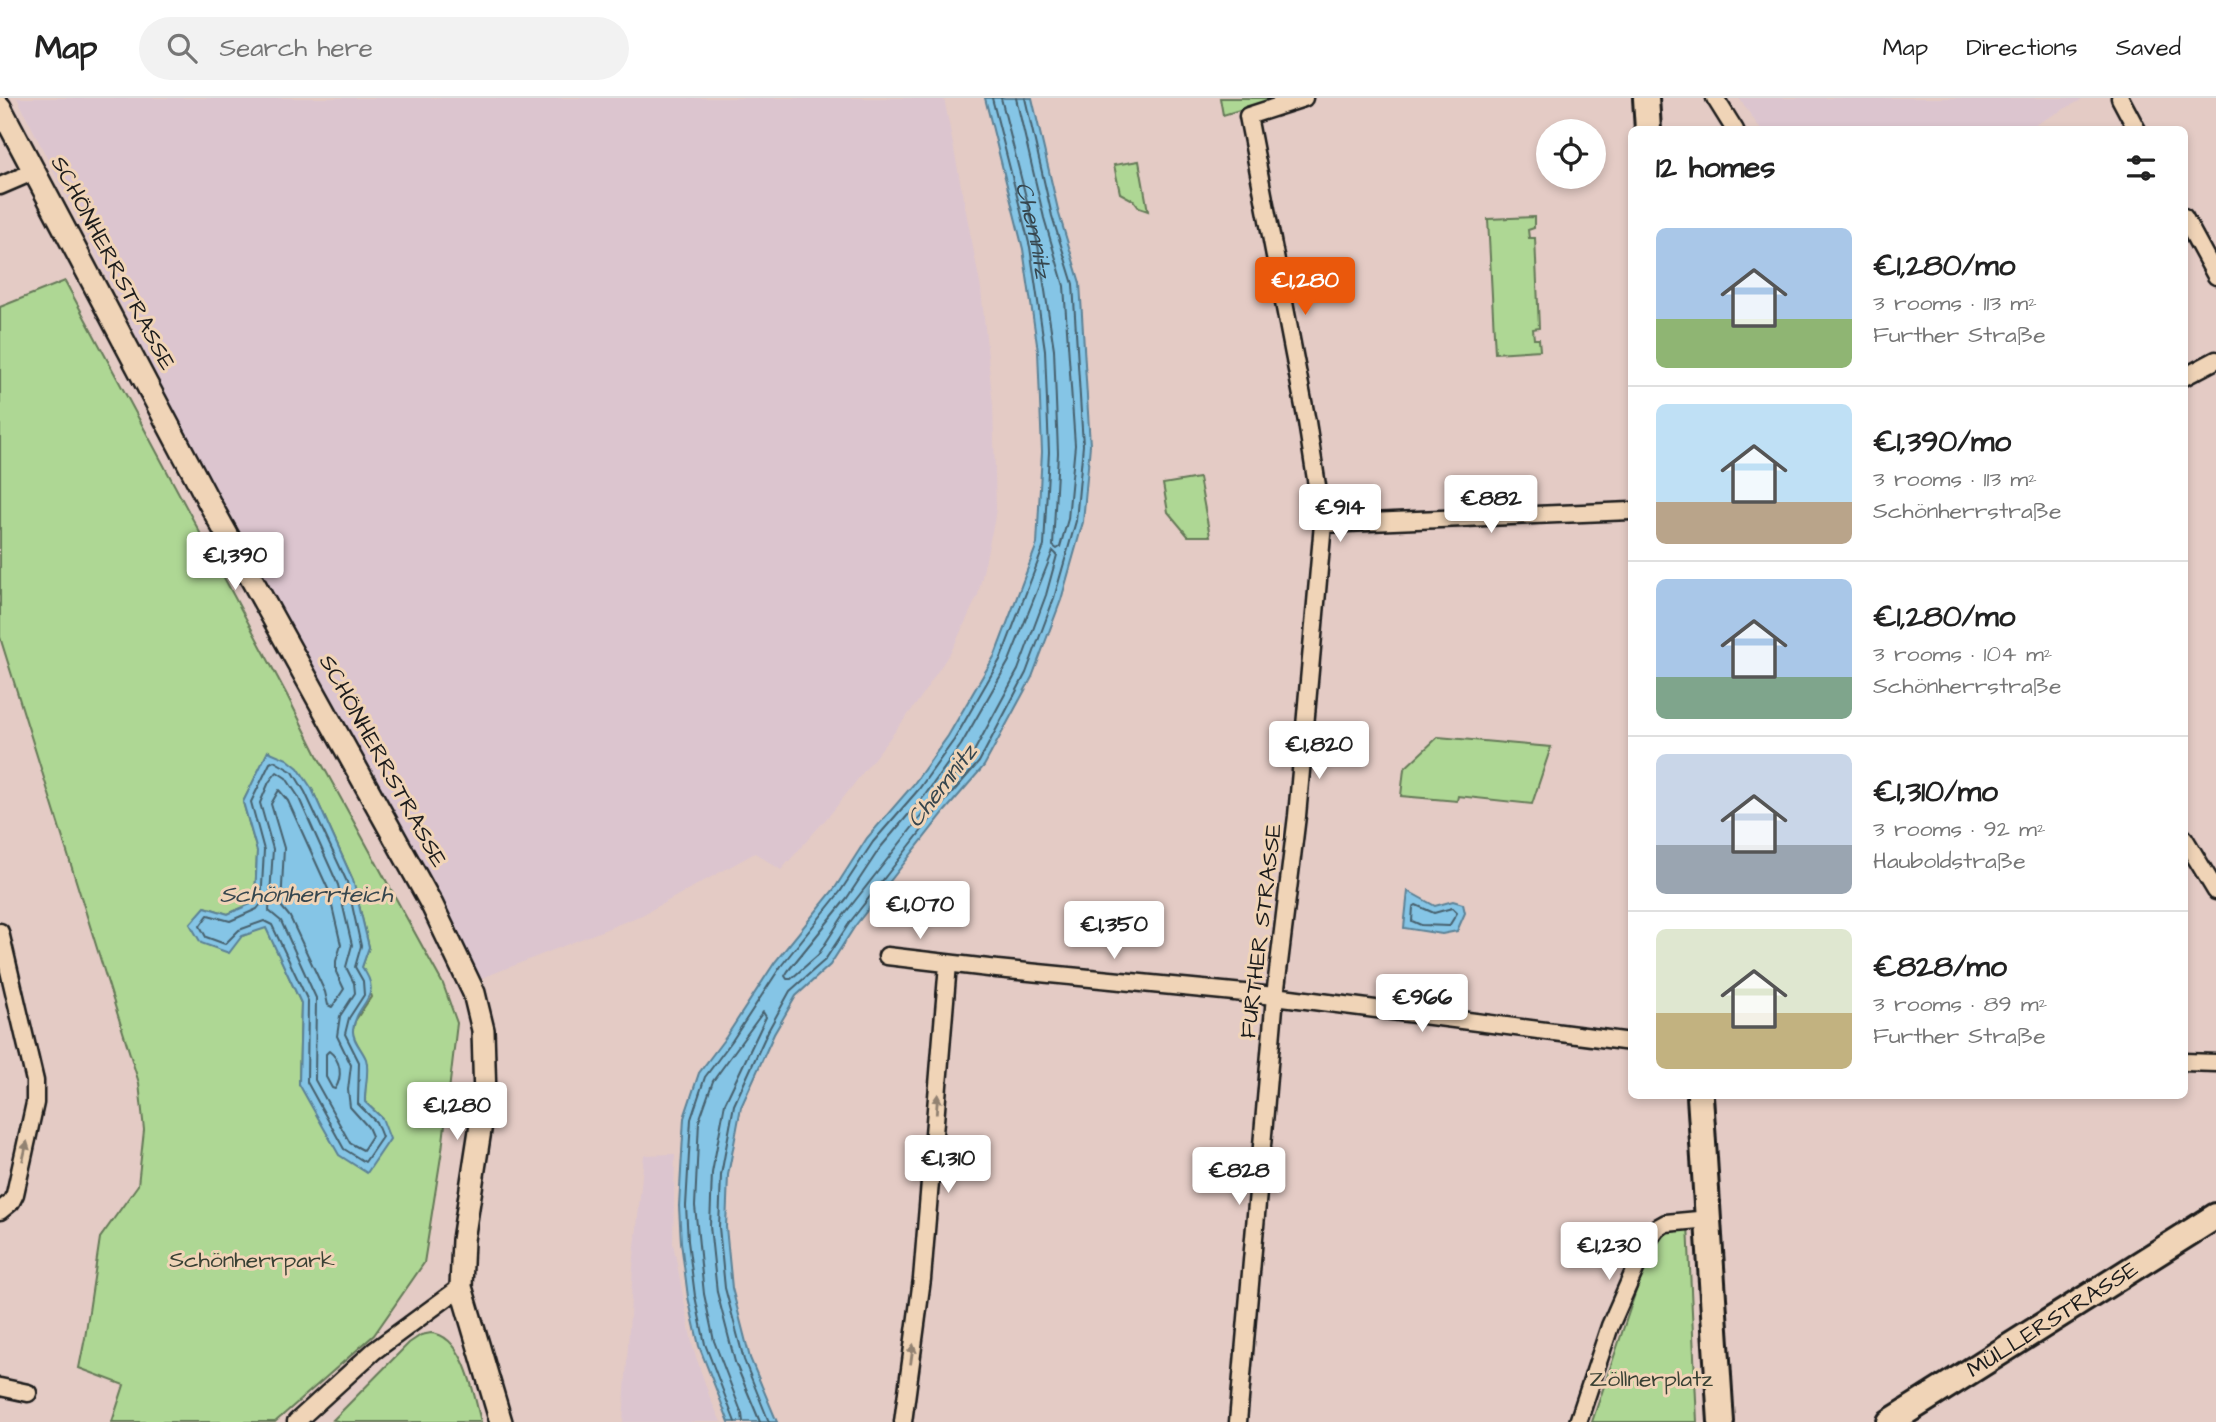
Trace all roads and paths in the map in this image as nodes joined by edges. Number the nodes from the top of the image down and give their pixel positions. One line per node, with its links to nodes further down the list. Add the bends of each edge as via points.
1 (1304, 98): 16 (street, FURTHER STRASSE, via 1248,116)
2 (1646, 98): 6 (main road)
3 (1715, 98): 7 (street)
4 (2120, 98): 8 (street)
5 (0, 107): 9 (main road, SCHÖNHERRSTRASSE)
6 (1648, 126)
7 (1732, 126)
8 (2135, 126)
9 (35, 171): 10 (street); 30 (main road, SCHÖNHERRSTRASSE, via 210,503 432,905 474,993 483,1030 485,1098 463,1240)
10 (0, 186)
11 (2188, 224): 12 (street)
12 (2216, 276)
13 (2216, 360): 14 (street)
14 (2188, 375)
15 (1628, 511): 16 (street)
16 (1323, 524): 22 (street, FURTHER STRASSE, via 1297,816)
17 (2188, 845): 18 (street)
18 (2216, 891)
19 (0, 932): 27 (street, one-way to 19, via 15,1194 35,1081)
20 (887, 956): 21 (street)
21 (948, 964): 22 (street); 35 (street, one-way to 21, via 922,1279)
22 (1275, 996): 23 (street); 36 (street, FURTHER STRASSE)
23 (1628, 1042)
24 (2188, 1062): 25 (street)
25 (2216, 1063)
26 (1700, 1099): 29 (main road)
27 (0, 1211)
28 (2216, 1216): 39 (main road, MÜLLERSTRASSE)
29 (1709, 1219): 37 (street, via 1666,1223 1657,1227 1647,1242 1610,1325); 38 (main road)
30 (461, 1287): 33 (street, via 373,1351); 34 (main road, SCHÖNHERRSTRASSE)
31 (0, 1387): 32 (street)
32 (29, 1393)
33 (296, 1422)
34 (501, 1422)
35 (903, 1422)
36 (1238, 1422)
37 (1578, 1422)
38 (1721, 1422)
39 (1890, 1422)

